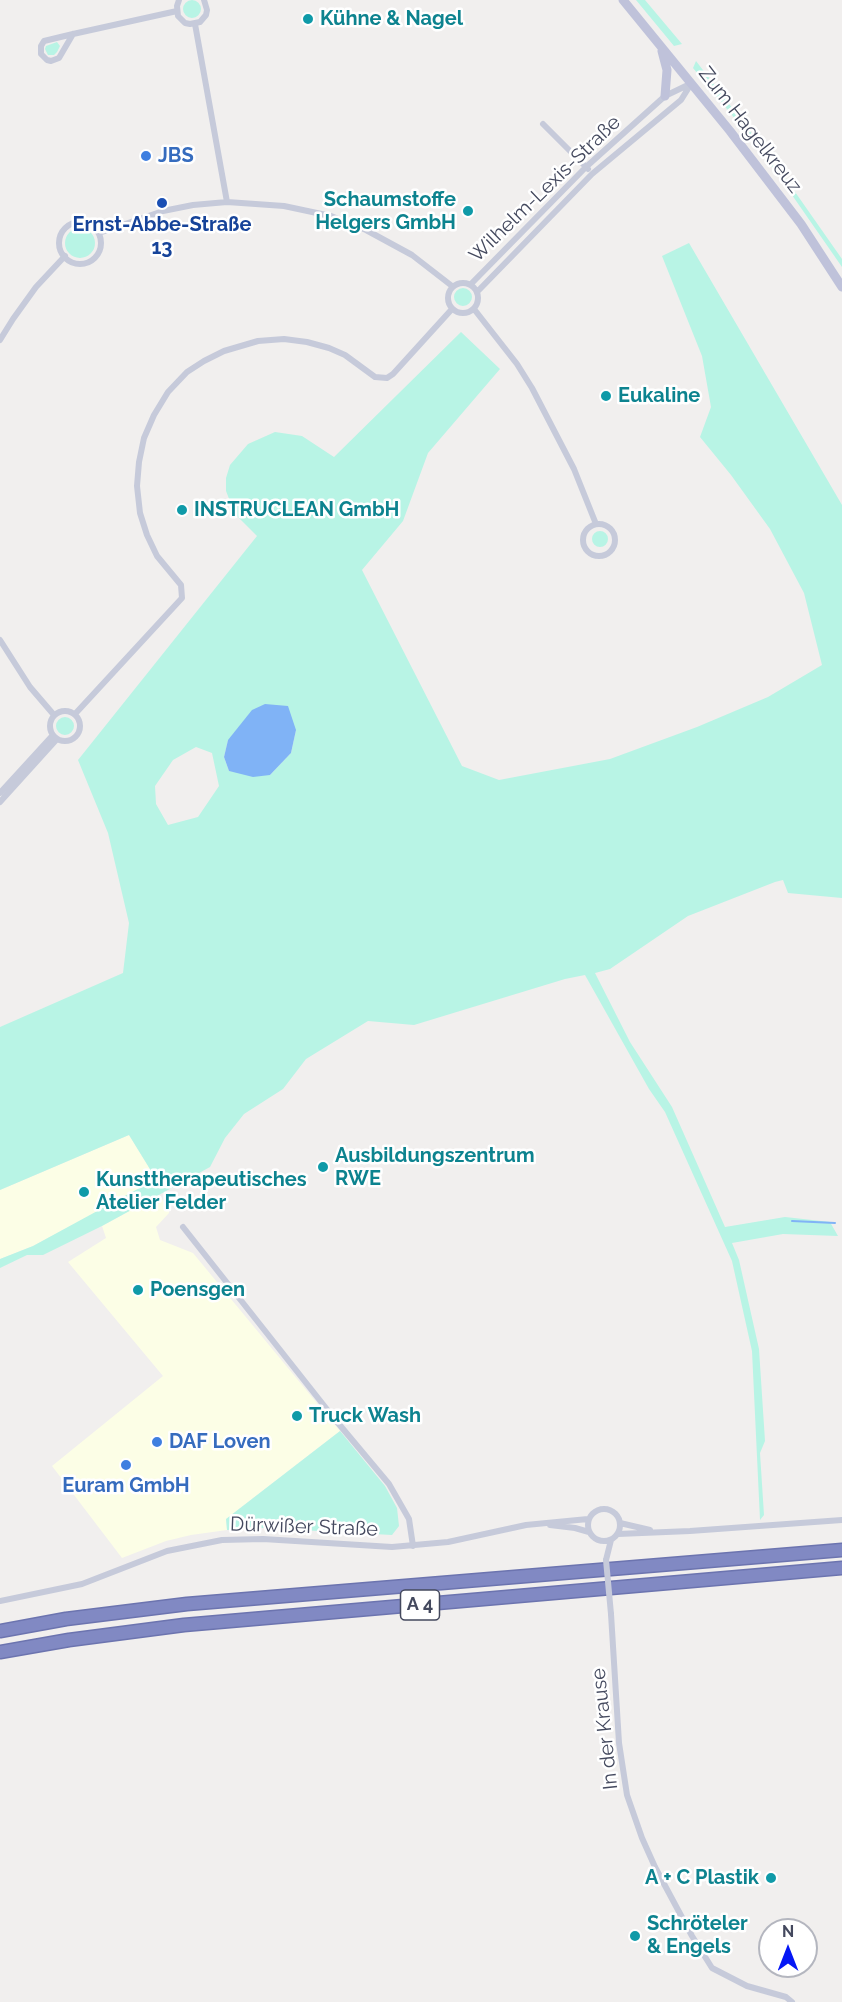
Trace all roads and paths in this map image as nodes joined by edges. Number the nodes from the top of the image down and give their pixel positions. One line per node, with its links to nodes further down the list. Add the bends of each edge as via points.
1 (179, 0): 4 (street)
2 (204, 0): 5 (street, via 206,15)
3 (623, 0): 7 (main road, Zum Hagelkreuz)
4 (177, 11): 5 (street, via 185,23); 6 (street)
5 (195, 24): 13 (street)
6 (73, 34): 6 (street, via 44,41 41,54 51,61 59,58)
7 (662, 49): 8 (main road, Zum Hagelkreuz); 9 (main road, via 667,70)
8 (691, 84): 9 (street, Wilhelm-Lexis-Straße); 12 (street, Wilhelm-Lexis-Straße, via 681,100); 18 (main road, Zum Hagelkreuz, via 801,224)
9 (665, 96): 11 (street, Wilhelm-Lexis-Straße)
10 (543, 124): 11 (street)
11 (586, 167): 12 (street); 16 (street, Wilhelm-Lexis-Straße)
12 (592, 174): 19 (street, Wilhelm-Lexis-Straße)
13 (227, 202): 14 (street, via 163,211); 17 (street, via 284,206 354,225 411,255)
14 (99, 232): 15 (street, via 101,245 92,260 81,264); 15 (street, via 78,222 66,228 60,238)
15 (65, 256): 22 (street, via 36,287)
16 (471, 284): 17 (street, via 461,282); 19 (street)
17 (452, 286): 20 (street, via 448,295)
18 (842, 287)
19 (477, 292): 21 (street, via 479,299)
20 (452, 309): 21 (street, via 460,313); 25 (street, via 387,378 375,377 329,348 284,339 266,340 224,351 187,372 168,392 144,438 137,486 147,535 157,556 181,585 182,598)
21 (474, 309): 23 (street, via 532,388 574,469)
22 (0, 340)
23 (596, 525): 23 (street, via 587,531 585,546 593,554 604,555 614,546 615,536 610,528)
24 (0, 640): 26 (street, via 30,687)
25 (75, 714): 26 (street, via 63,710); 27 (street, via 81,722 76,737 67,741)
26 (54, 715): 27 (street, via 50,726)
27 (55, 737): 28 (street); 29 (street)
28 (0, 794)
29 (0, 802)
30 (183, 1227): 39 (street, via 389,1484 409,1519)
31 (588, 1519): 33 (street, via 592,1513 606,1509 618,1516); 34 (street, Dürwißer Straße); 36 (street)
32 (842, 1520): 35 (street)
33 (620, 1523): 35 (street); 37 (street)
34 (541, 1524): 36 (street, Dürwißer Straße); 39 (street, Dürwißer Straße)
35 (656, 1531): 37 (street)
36 (589, 1532): 38 (street)
37 (618, 1534): 38 (street)
38 (605, 1544): 45 (street, In der Krause, bridge, via 619,1743 627,1795 642,1838 712,1968)
39 (413, 1546): 42 (street, Dürwißer Straße, via 222,1540 167,1551 82,1584)
40 (842, 1550): 43 (highway, A 4, via 187,1604)
41 (842, 1568): 44 (highway, A 4, via 184,1625)
42 (0, 1601)
43 (0, 1631)
44 (0, 1652)
45 (792, 2002)

